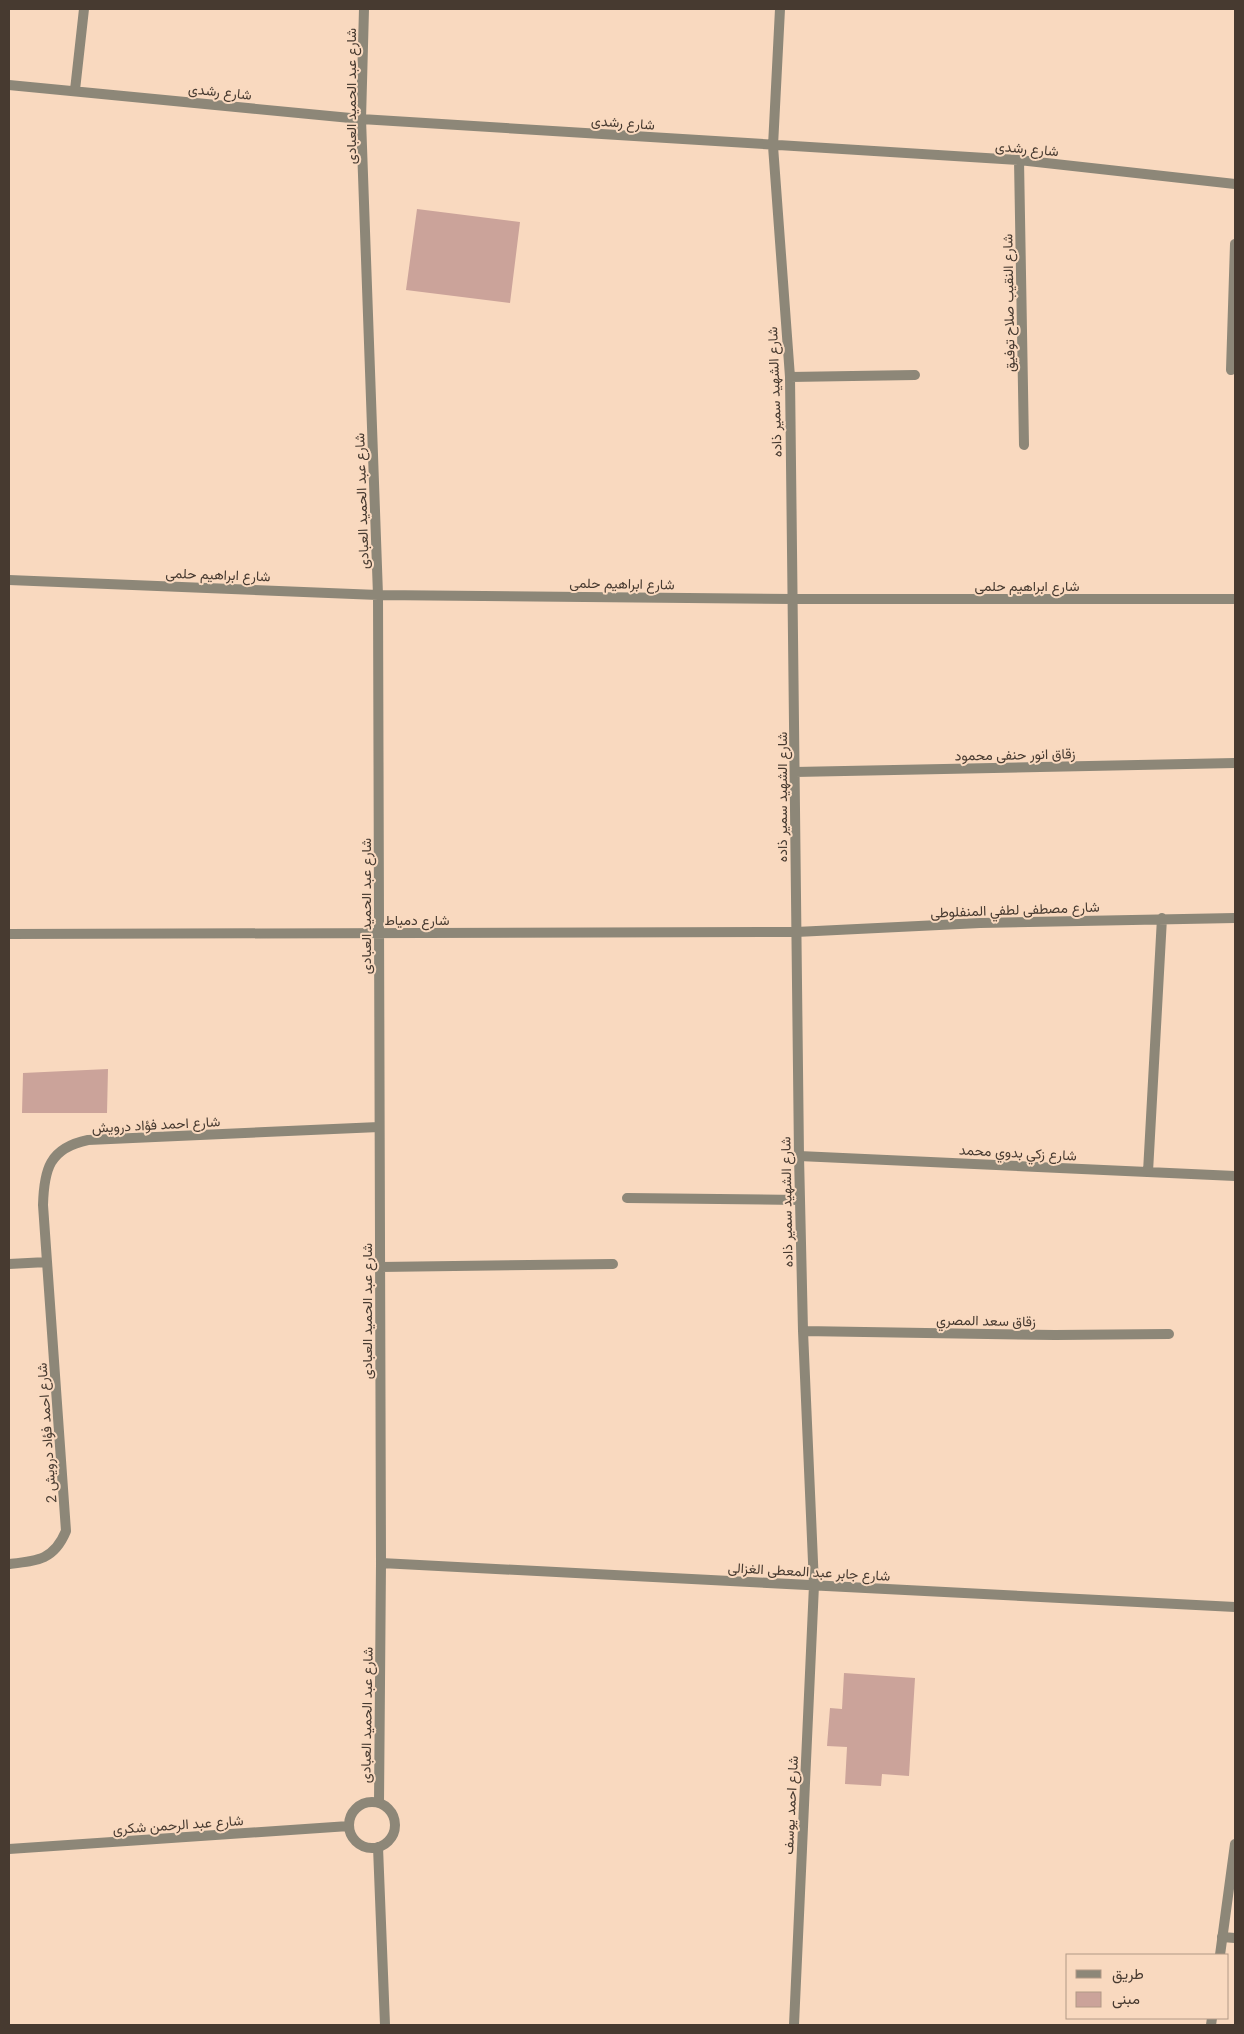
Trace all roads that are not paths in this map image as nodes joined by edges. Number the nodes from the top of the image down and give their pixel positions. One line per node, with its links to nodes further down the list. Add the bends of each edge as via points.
1 (84, 9): 5 (street)
2 (364, 9): 6 (street, شارع عبد الحميد العبادى)
3 (780, 9): 7 (street, شارع الشهيد سمير ذاده)
4 (9, 85): 5 (street, شارع رشدى)
5 (75, 90): 6 (street, شارع رشدى)
6 (361, 119): 7 (street, شارع رشدى); 16 (street, شارع عبد الحميد العبادى)
7 (773, 146): 8 (street, شارع رشدى); 13 (street, شارع الشهيد سمير ذاده)
8 (1019, 160): 9 (street, شارع رشدى); 14 (street, شارع النقيب صلاح توفيق)
9 (1235, 184)
10 (1235, 244): 11 (street)
11 (1231, 370)
12 (915, 375): 13 (street)
13 (790, 376): 17 (street, شارع الشهيد سمير ذاده)
14 (1024, 445)
15 (9, 580): 16 (street, شارع ابراهيم حلمى)
16 (378, 595): 17 (street, شارع ابراهيم حلمى); 24 (street, شارع عبد الحميد العبادى)
17 (793, 599): 18 (street, شارع ابراهيم حلمى); 20 (street, شارع الشهيد سمير ذاده)
18 (1235, 599)
19 (1235, 763): 20 (street, زقاق انور حنفى محمود)
20 (795, 772): 23 (street, شارع الشهيد سمير ذاده)
21 (1162, 918): 22 (street, شارع مصطفى لطفي المنفلوطى); 23 (street, شارع مصطفى لطفي المنفلوطى); 28 (street)
22 (1235, 918)
23 (796, 932): 24 (street, شارع دمياط); 27 (street, شارع الشهيد سمير ذاده)
24 (379, 933): 25 (street, شارع دمياط); 26 (street, شارع عبد الحميد العبادى)
25 (9, 934)
26 (379, 1127): 32 (street, شارع احمد فؤاد درويش, via 73,1143 51,1161 45,1174 43,1205); 35 (street, شارع عبد الحميد العبادى)
27 (799, 1156): 28 (street, شارع زكي بدوي محمد); 31 (street, شارع الشهيد سمير ذاده)
28 (1148, 1172): 29 (street, شارع زكي بدوي محمد)
29 (1235, 1176)
30 (627, 1198): 31 (street)
31 (800, 1200): 36 (street, شارع الشهيد سمير ذاده)
32 (47, 1262): 33 (street); 39 (street, شارع احمد فؤاد درويش 2, via 66,1532 55,1551 45,1557)
33 (9, 1264)
34 (613, 1264): 35 (street)
35 (380, 1267): 38 (street, شارع عبد الحميد العبادى)
36 (803, 1331): 37 (street, زقاق سعد المصري); 40 (street, شارع الشهيد سمير ذاده)
37 (1169, 1334)
38 (381, 1563): 40 (street, شارع جابر عبد المعطى الغزالى); 42 (street, شارع عبد الحميد العبادى)
39 (9, 1564)
40 (814, 1585): 41 (street, شارع جابر عبد المعطى الغزالى); 51 (street, شارع احمد يوسف)
41 (1235, 1607)
42 (379, 1803): 43 (street, via 358,1806); 45 (street, via 390,1810 395,1822 393,1834)
43 (349, 1826): 45 (street, via 351,1834 363,1846); 46 (street, شارع عبد الرحمن شكرى)
44 (1235, 1844): 47 (street)
45 (378, 1847): 50 (street)
46 (9, 1849)
47 (1222, 1937): 48 (street); 49 (street)
48 (1235, 1938)
49 (1220, 1954)
50 (385, 2025)
51 (794, 2025)

